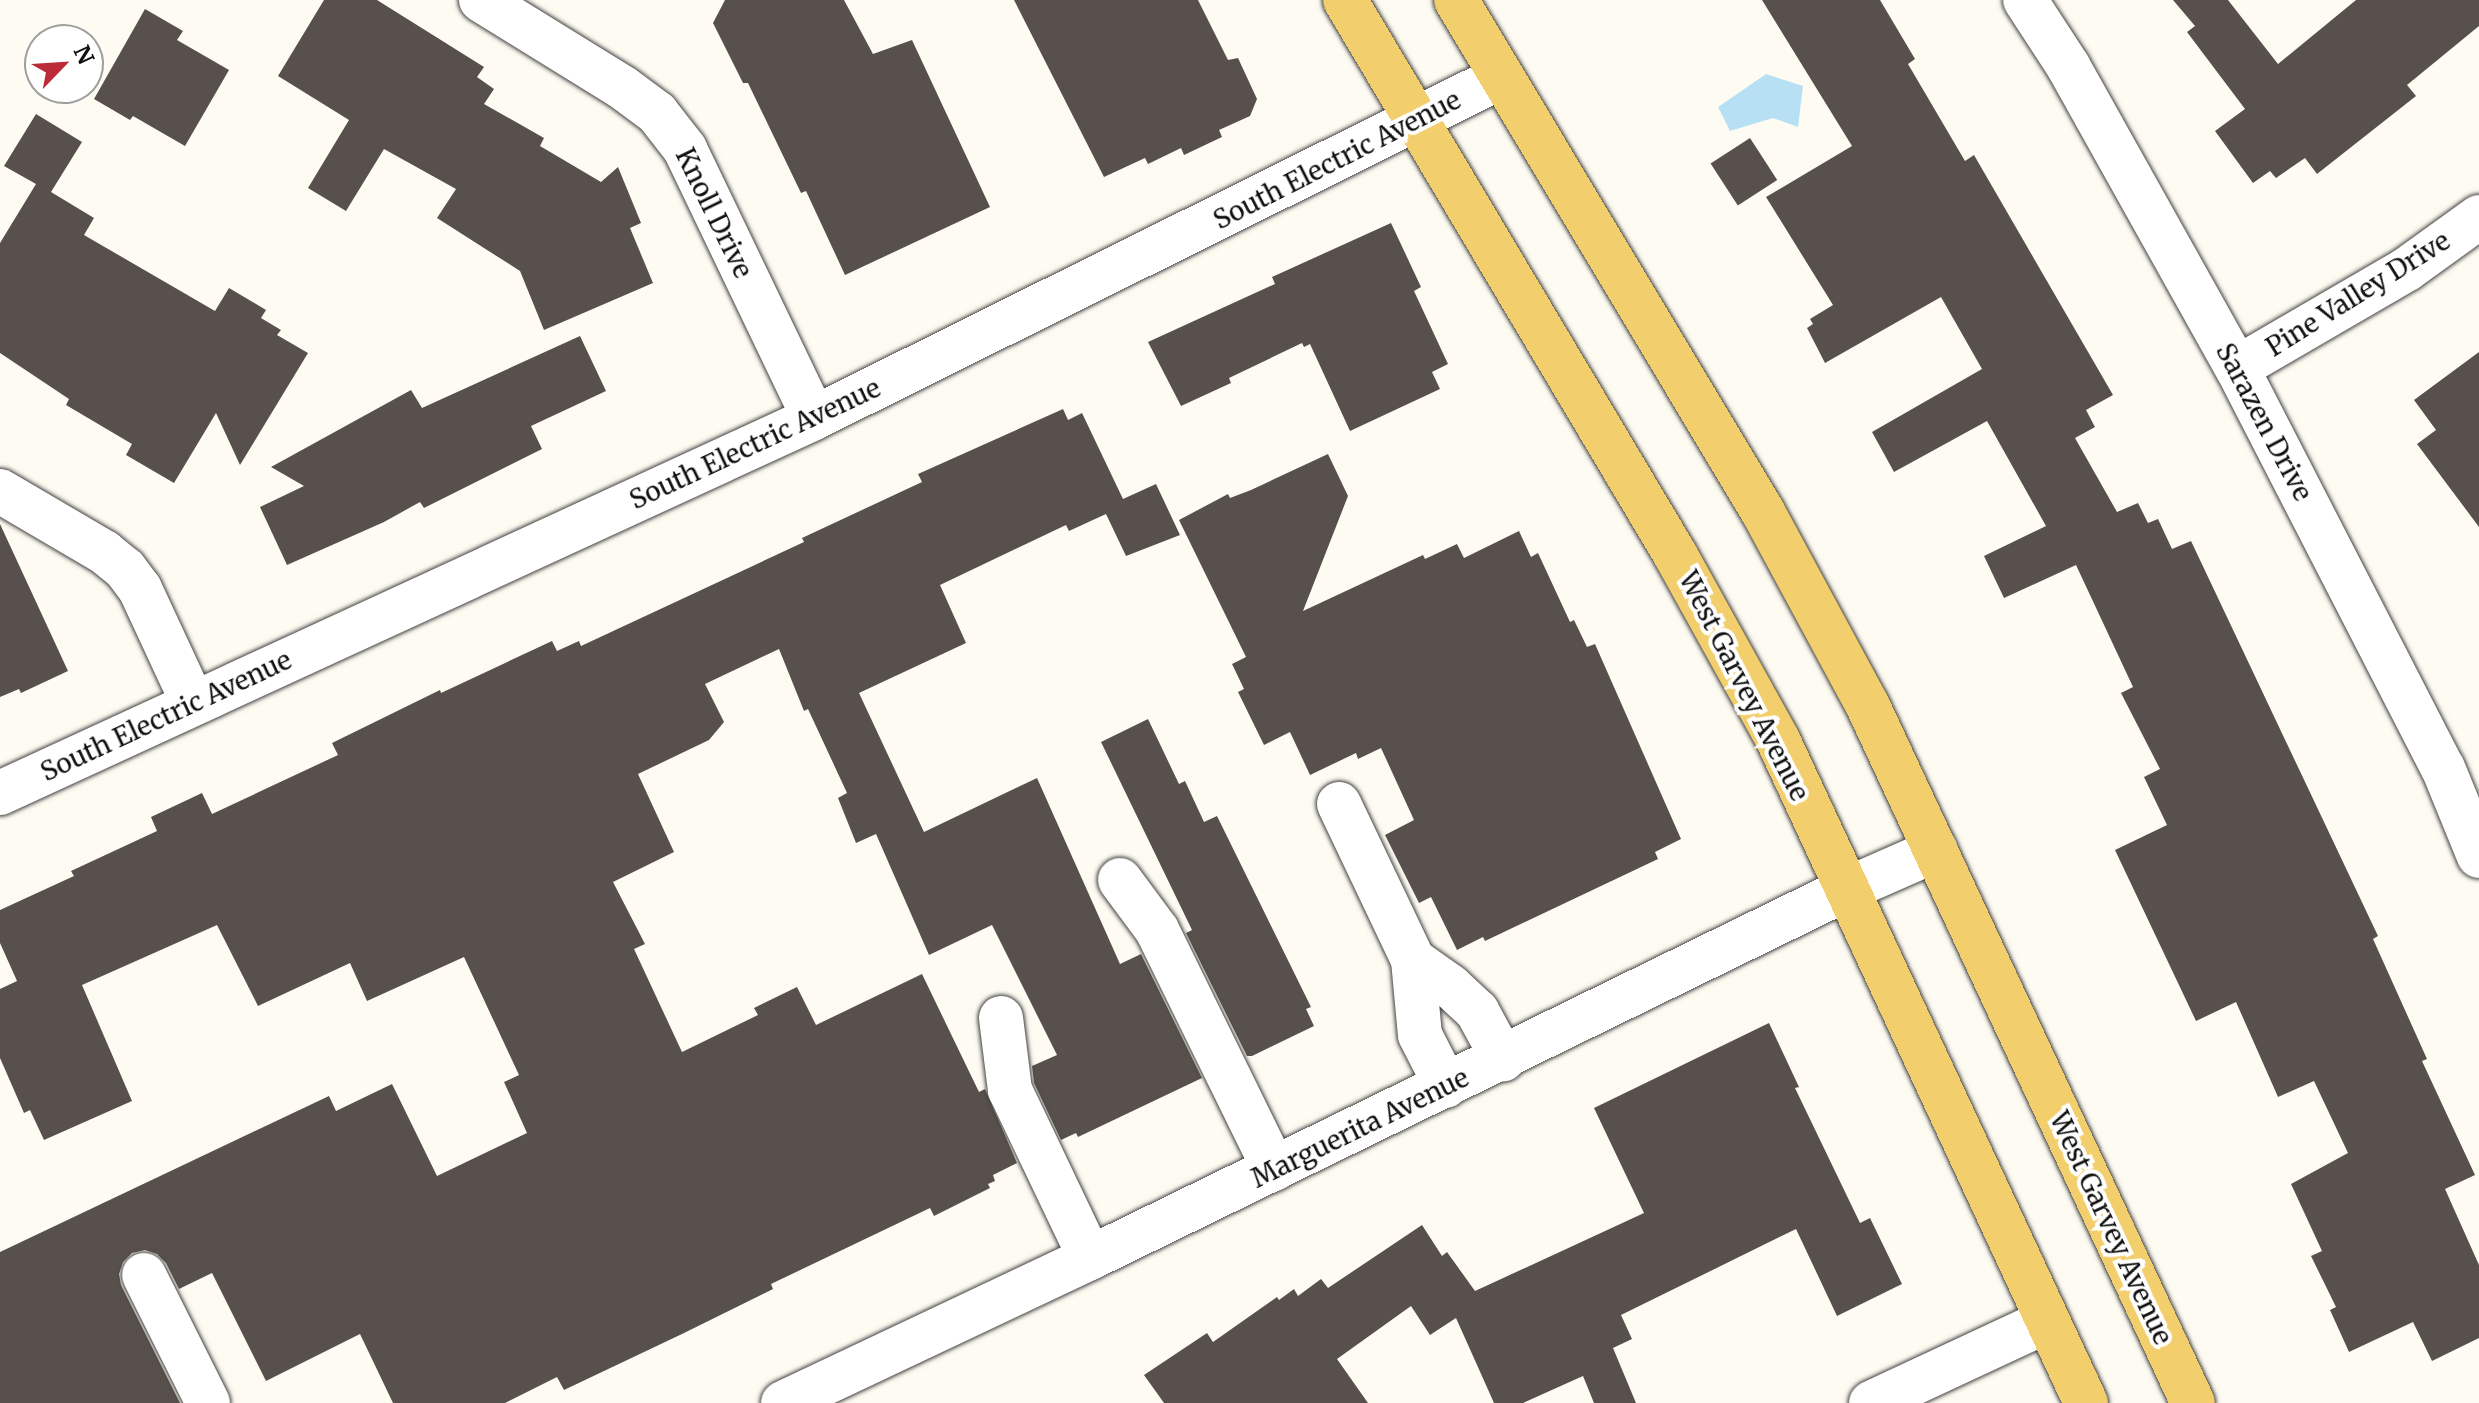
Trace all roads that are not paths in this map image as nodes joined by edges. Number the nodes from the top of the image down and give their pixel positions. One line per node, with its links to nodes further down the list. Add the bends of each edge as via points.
1 (481, 0): 9 (street, Knoll Drive, via 657,113 685,149)
2 (1345, 0): 6 (main road, West Garvey Avenue)
3 (1456, 0): 5 (main road, West Garvey Avenue)
4 (2025, 0): 8 (street, Sarazen Drive, via 2068,66)
5 (1501, 77): 6 (street, South Electric Avenue); 14 (main road, West Garvey Avenue, via 1763,512 1867,704)
6 (1416, 122): 9 (street, South Electric Avenue); 17 (main road, West Garvey Avenue, via 1676,556 1778,740)
7 (2479, 217): 8 (street, Pine Valley Drive, via 2407,269)
8 (2237, 368): 15 (street, Sarazen Drive, via 2443,768)
9 (814, 418): 11 (street, South Electric Avenue)
10 (0, 491): 11 (street, via 125,569 140,589)
11 (193, 703): 12 (street, South Electric Avenue)
12 (0, 793)
13 (1339, 804): 18 (street)
14 (1936, 850): 17 (street, Marguerita Avenue); 30 (main road, West Garvey Avenue)
15 (2479, 856)
16 (1120, 880): 22 (street, via 1157,930)
17 (1845, 890): 20 (street, Marguerita Avenue); 25 (main road, West Garvey Avenue)
18 (1413, 960): 20 (street, via 1477,1011); 21 (street, via 1420,1035)
19 (1001, 1018): 23 (street, via 1010,1090)
20 (1503, 1059): 21 (street, Marguerita Avenue)
21 (1446, 1086): 22 (street, Marguerita Avenue)
22 (1274, 1169): 23 (street, Marguerita Avenue)
23 (1090, 1258): 27 (street, Marguerita Avenue)
24 (144, 1275): 26 (street)
25 (2047, 1321): 28 (street); 29 (main road, West Garvey Avenue)
26 (208, 1403)
27 (783, 1403)
28 (1871, 1403)
29 (2086, 1403)
30 (2193, 1403)

